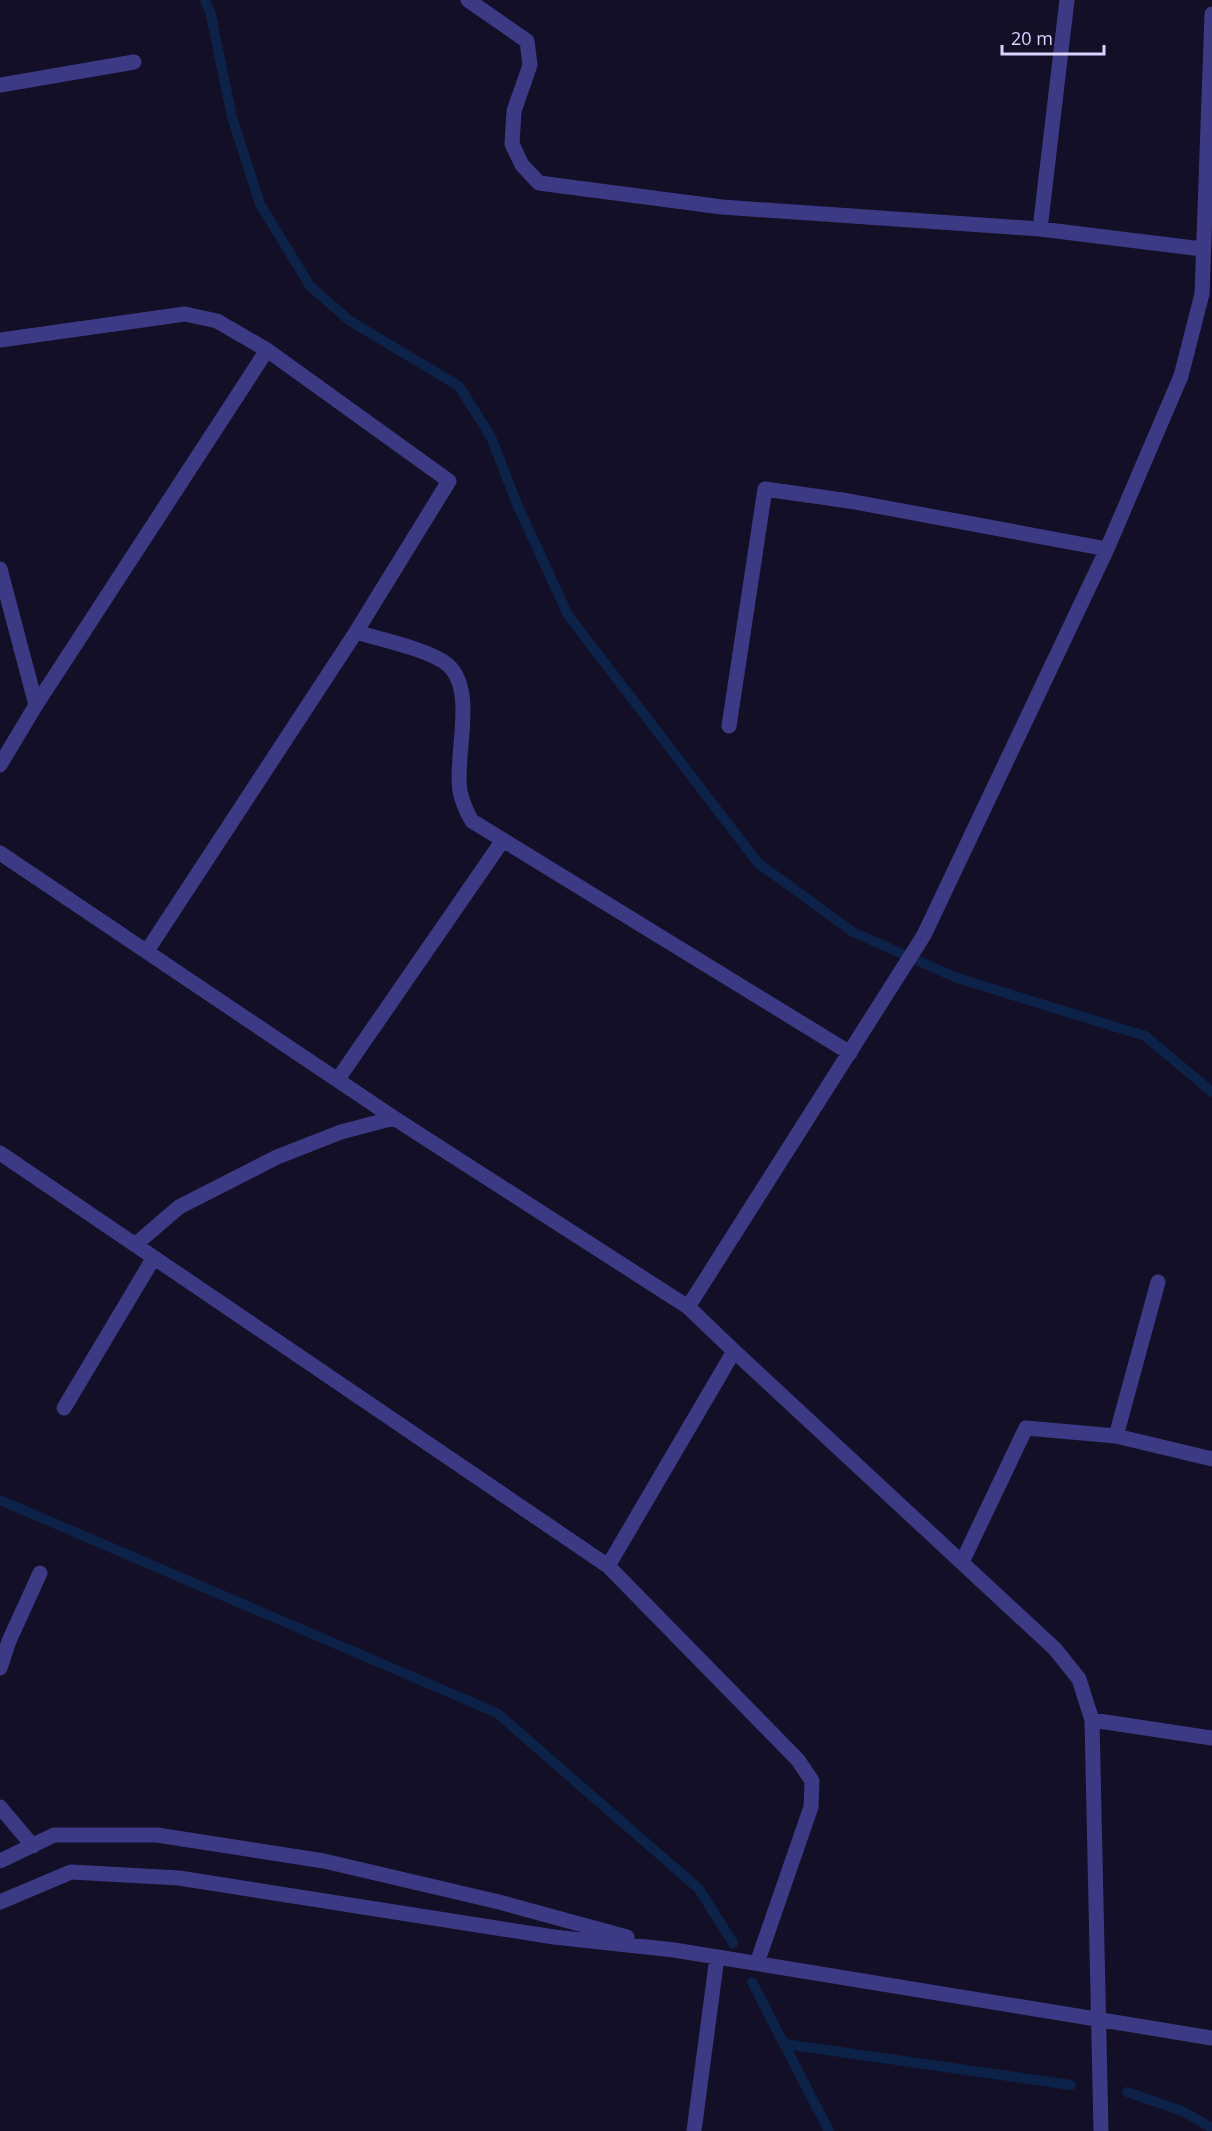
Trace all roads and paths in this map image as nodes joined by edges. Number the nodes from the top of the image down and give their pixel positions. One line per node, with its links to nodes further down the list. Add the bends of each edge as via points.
1 (468, 0): 6 (street, via 527,41 530,65 514,111 512,144 522,165 539,183 722,207)
2 (1067, 0): 6 (street)
3 (1212, 14): 7 (street)
4 (134, 62): 5 (street)
5 (0, 85)
6 (1040, 229): 7 (street)
7 (1202, 249): 8 (street)
8 (1207, 296): 11 (street, via 1181,376)
9 (0, 340): 10 (street, via 185,314 217,321)
10 (267, 350): 13 (street, via 449,481); 14 (street)
11 (1107, 549): 15 (street, via 765,489); 20 (street, via 924,935)
12 (0, 569): 14 (street)
13 (356, 632): 17 (street, via 417,650 448,665 463,690 460,789 464,807 472,821); 19 (street)
14 (36, 705): 16 (street)
15 (729, 726)
16 (0, 765)
17 (503, 840): 20 (street); 21 (street)
18 (0, 853): 19 (street)
19 (147, 951): 21 (street)
20 (850, 1053): 27 (street)
21 (338, 1079): 22 (street)
22 (394, 1118): 24 (street, via 341,1132 277,1157 179,1207); 27 (street)
23 (0, 1152): 24 (street)
24 (136, 1244): 25 (street)
25 (153, 1259): 29 (street); 33 (street)
26 (1158, 1282): 30 (street)
27 (688, 1307): 28 (street)
28 (734, 1351): 32 (street); 33 (street)
29 (64, 1408)
30 (1116, 1436): 31 (street); 32 (street, via 1026,1428)
31 (1212, 1459)
32 (963, 1560): 36 (street, via 1055,1648 1079,1679)
33 (608, 1566): 44 (street, via 798,1760 812,1782 811,1807)
34 (40, 1573): 35 (street)
35 (0, 1668)
36 (1092, 1720): 37 (street); 45 (street)
37 (1212, 1738)
38 (0, 1807): 39 (street)
39 (33, 1846): 40 (street); 42 (street, via 54,1835 157,1835 324,1861 500,1902)
40 (0, 1861)
41 (0, 1902): 42 (street, via 71,1872 179,1878 554,1937)
42 (674, 1950): 43 (street)
43 (717, 1957): 44 (street); 47 (street)
44 (756, 1963): 45 (street)
45 (1099, 2019): 46 (street); 48 (street)
46 (1212, 2038)
47 (694, 2131)
48 (1101, 2131)

